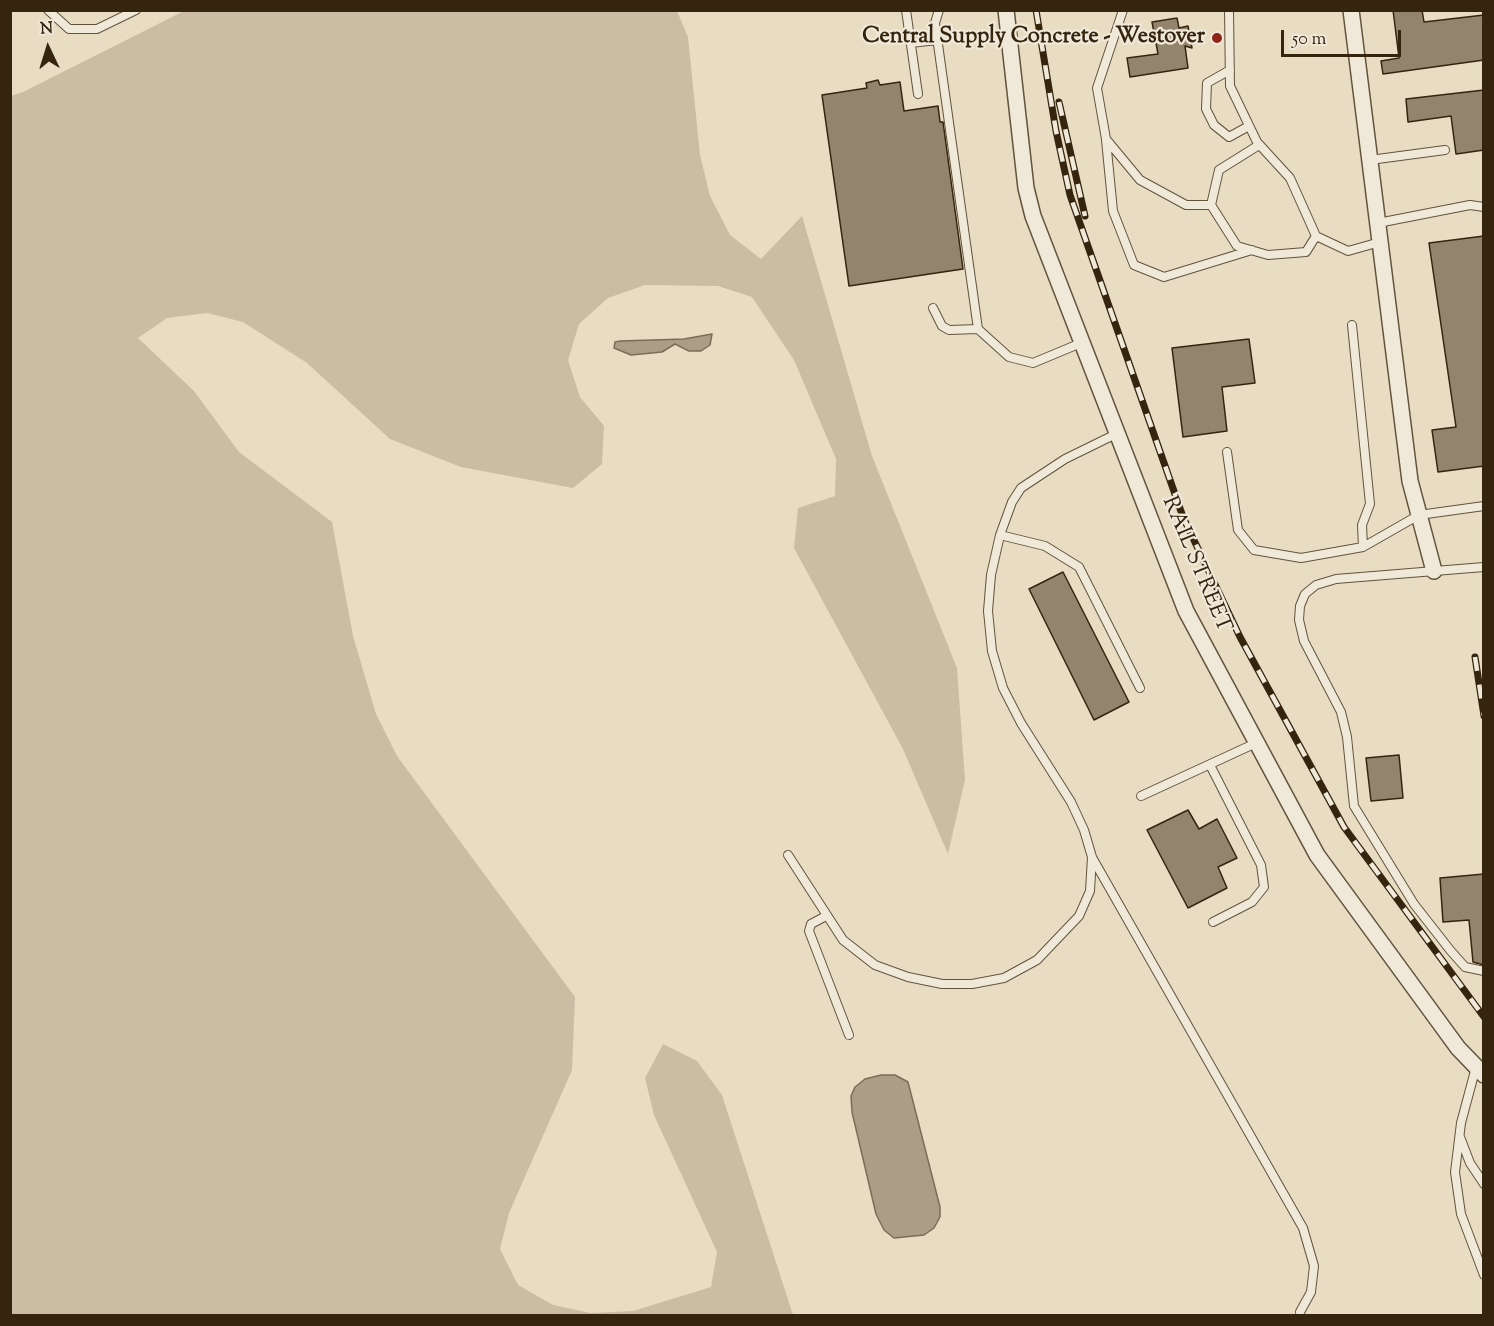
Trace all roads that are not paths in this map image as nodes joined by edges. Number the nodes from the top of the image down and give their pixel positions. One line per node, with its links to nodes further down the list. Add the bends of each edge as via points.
1 (48, 10): 2 (lane, via 69,29 97,28)
2 (136, 10)
3 (906, 10): 10 (lane)
4 (939, 10): 9 (lane, via 934,23)
5 (1006, 10): 27 (street, RAIL STREET, via 1026,188 1048,260)
6 (1123, 10): 14 (lane, via 1097,88)
7 (1229, 10): 11 (lane)
8 (1351, 10): 17 (street)
9 (937, 40): 10 (lane); 26 (lane)
10 (911, 43): 12 (lane)
11 (1230, 70): 13 (lane, via 1230,86); 13 (lane, via 1207,83 1206,109 1214,125 1229,137)
12 (918, 94)
13 (1249, 126): 15 (lane)
14 (1106, 138): 18 (lane, via 1140,180 1186,205); 23 (lane, via 1113,211 1134,265 1164,277)
15 (1259, 145): 18 (lane, via 1219,170); 21 (lane, via 1290,178)
16 (1445, 150): 17 (lane)
17 (1370, 160): 20 (street)
18 (1211, 205): 23 (lane, via 1237,246)
19 (1484, 207): 20 (lane, via 1470,205)
20 (1378, 223): 22 (street)
21 (1316, 236): 22 (lane, via 1348,251); 23 (lane, via 1306,252 1268,255)
22 (1380, 242): 31 (street, via 1410,481)
23 (1252, 250)
24 (933, 308): 26 (lane, via 942,326 949,330)
25 (1352, 325): 33 (lane, via 1370,504 1362,525)
26 (978, 329): 27 (lane, via 1009,357 1033,363)
27 (1081, 343): 28 (street, RAIL STREET)
28 (1116, 434): 32 (lane, via 1065,459 1021,488); 37 (street, RAIL STREET, via 1186,610)
29 (1227, 452): 33 (lane, via 1238,530 1254,549 1301,558)
30 (1484, 506): 31 (lane)
31 (1419, 515): 33 (lane); 35 (street)
32 (1000, 535): 36 (lane, via 1045,546 1079,567); 41 (lane, via 988,610 992,651 1004,688 1021,723 1071,802)
33 (1363, 548)
34 (1484, 567): 35 (lane)
35 (1434, 571): 44 (lane, via 1356,575 1316,585 1305,594 1299,620 1304,641 1341,712 1354,806 1414,904 1450,950 1466,967)
36 (1140, 688)
37 (1256, 743): 38 (lane); 46 (street, RAIL STREET, via 1317,855 1378,942)
38 (1210, 765): 39 (lane); 43 (lane, via 1261,866 1264,887 1252,902)
39 (1141, 795)
40 (788, 855): 42 (lane)
41 (1092, 857): 42 (lane, via 1090,891 1079,916 1037,960 1004,978 942,984 908,977 875,964 843,940); 50 (lane, via 1303,1228 1314,1266 1311,1292)
42 (826, 916): 45 (lane, via 811,924 809,931)
43 (1213, 922)
44 (1484, 971)
45 (849, 1035)
46 (1480, 1071): 47 (lane)
47 (1459, 1135): 48 (lane); 49 (lane, via 1455,1172 1461,1214)
48 (1484, 1184)
49 (1484, 1275)
50 (1300, 1312)

